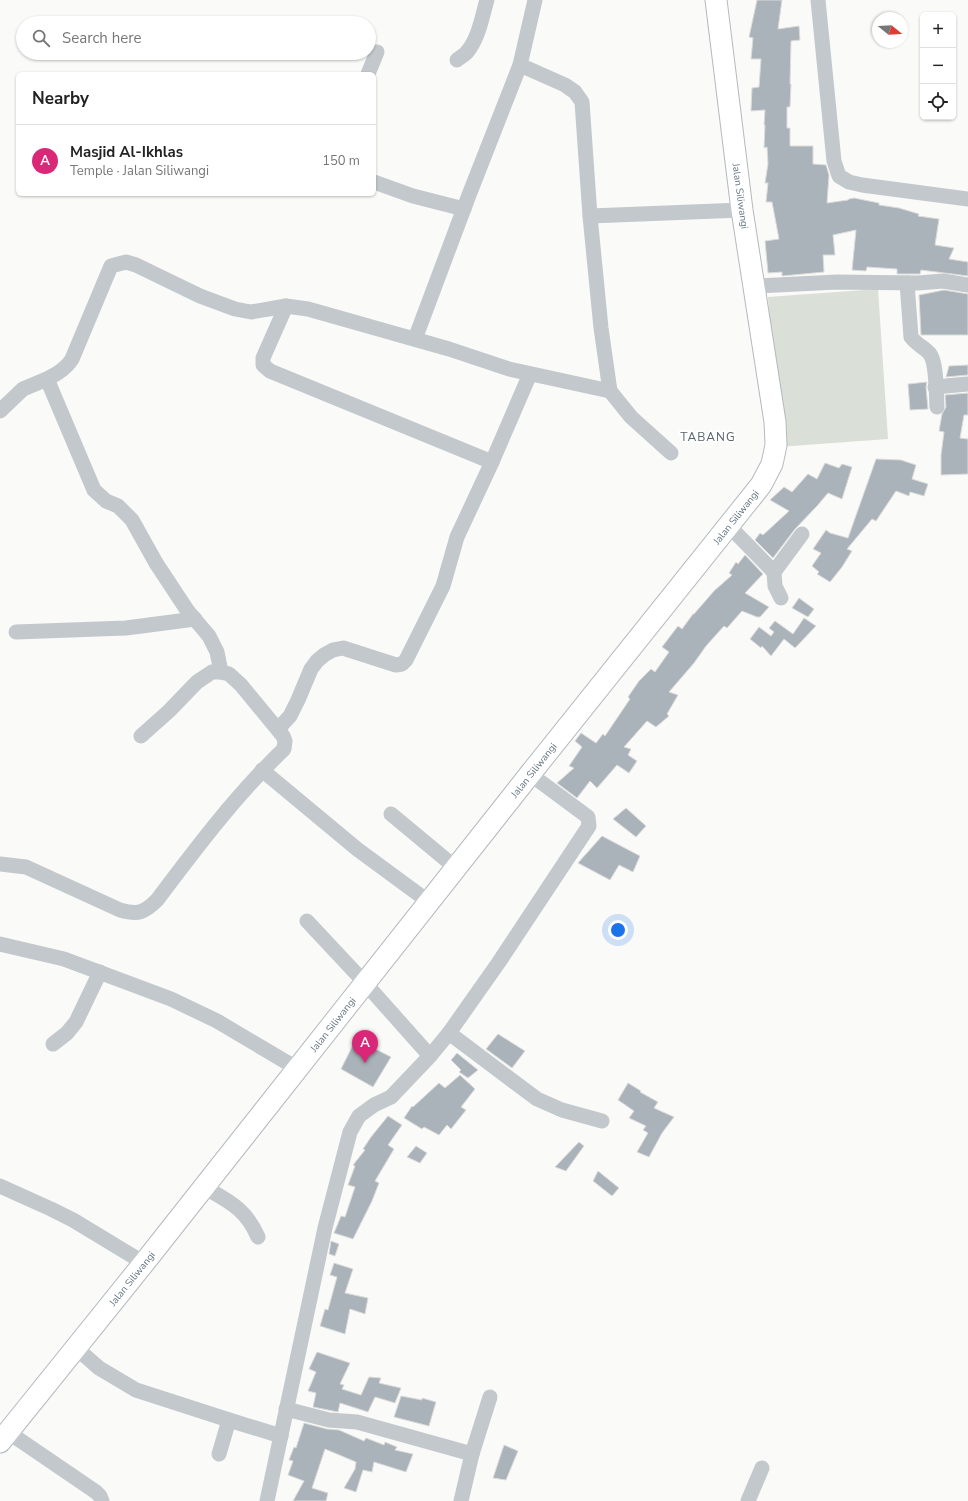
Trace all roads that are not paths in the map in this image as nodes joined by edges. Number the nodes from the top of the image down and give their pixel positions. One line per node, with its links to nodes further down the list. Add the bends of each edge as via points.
1 (487, 0): 6 (street, via 472,45)
2 (536, 0): 7 (street)
3 (716, 0): 12 (main road, Jalan Siliwangi)
4 (818, 0): 10 (street, via 834,161 839,176 848,182 862,185)
5 (374, 60): 8 (street)
6 (457, 60)
7 (520, 65): 11 (street); 13 (street, via 565,85 575,92 582,102)
8 (369, 72)
9 (376, 183): 11 (street, via 413,196)
10 (968, 199)
11 (464, 209): 18 (street)
12 (742, 210): 13 (street); 16 (main road, Jalan Siliwangi)
13 (590, 216): 23 (street)
14 (907, 283): 15 (street, via 943,281); 16 (street, via 838,282); 22 (street, via 911,337 932,358)
15 (968, 284)
16 (755, 286): 28 (main road, Jalan Siliwangi, via 775,422 776,445 772,464 761,485)
17 (286, 306): 18 (street, via 308,309); 20 (street, via 251,312 234,310 136,265 126,262 111,266 69,365); 27 (street, via 263,358 263,365 270,371)
18 (415, 339): 19 (street, via 509,370)
19 (530, 374): 23 (street); 27 (street)
20 (47, 380): 25 (street, via 23,389); 32 (street, via 94,490 106,501 118,506 132,520 156,563)
21 (968, 384): 22 (street)
22 (935, 386): 24 (street)
23 (610, 391): 26 (street, via 631,417)
24 (937, 407)
25 (0, 411)
26 (671, 454)
27 (492, 462): 35 (street, via 457,537 443,586 406,660 396,665 343,648 328,652 314,665 290,716)
28 (729, 526): 30 (street); 38 (main road, Jalan Siliwangi)
29 (802, 534): 30 (street)
30 (774, 572): 31 (street, via 775,586)
31 (781, 598)
32 (195, 620): 33 (street, via 126,628); 34 (street, via 209,636 217,652)
33 (16, 632)
34 (221, 672): 35 (street, via 229,674 241,685); 36 (street, via 212,672 197,682)
35 (278, 729): 37 (street, via 286,741 284,749)
36 (142, 736)
37 (262, 770): 40 (street, via 205,837 157,900 142,911 133,913 120,910 26,867); 42 (street, via 357,849)
38 (530, 774): 41 (main road, Jalan Siliwangi); 47 (street, via 588,817 589,826 500,962)
39 (391, 814): 41 (street)
40 (0, 864)
41 (456, 868): 42 (main road, Jalan Siliwangi)
42 (429, 902): 46 (main road, Jalan Siliwangi)
43 (307, 921): 46 (street)
44 (0, 944): 45 (street, via 64,959)
45 (100, 972): 48 (street, via 76,1022); 50 (street, via 204,1014)
46 (365, 983): 49 (street); 50 (main road, Jalan Siliwangi)
47 (449, 1033): 49 (street); 51 (street, via 537,1099 562,1110)
48 (53, 1044)
49 (430, 1056): 58 (street, via 391,1098 374,1105 359,1116 350,1132 325,1228)
50 (298, 1069): 53 (main road, Jalan Siliwangi)
51 (602, 1121)
52 (0, 1186): 55 (street, via 73,1220)
53 (204, 1187): 54 (street, via 228,1200 244,1213); 55 (main road, Jalan Siliwangi)
54 (258, 1237)
55 (144, 1263): 56 (main road, Jalan Siliwangi)
56 (75, 1347): 59 (street, via 99,1368 136,1390); 61 (main road, Jalan Siliwangi)
57 (490, 1397): 63 (street)
58 (286, 1409): 60 (street); 63 (street, via 329,1420 357,1422)
59 (229, 1420): 60 (street); 62 (street)
60 (281, 1436): 66 (street)
61 (4, 1437): 65 (street, via 96,1492)
62 (218, 1454)
63 (472, 1454): 67 (street)
64 (762, 1468): 68 (street)
65 (102, 1501)
66 (267, 1501)
67 (461, 1501)
68 (748, 1501)

